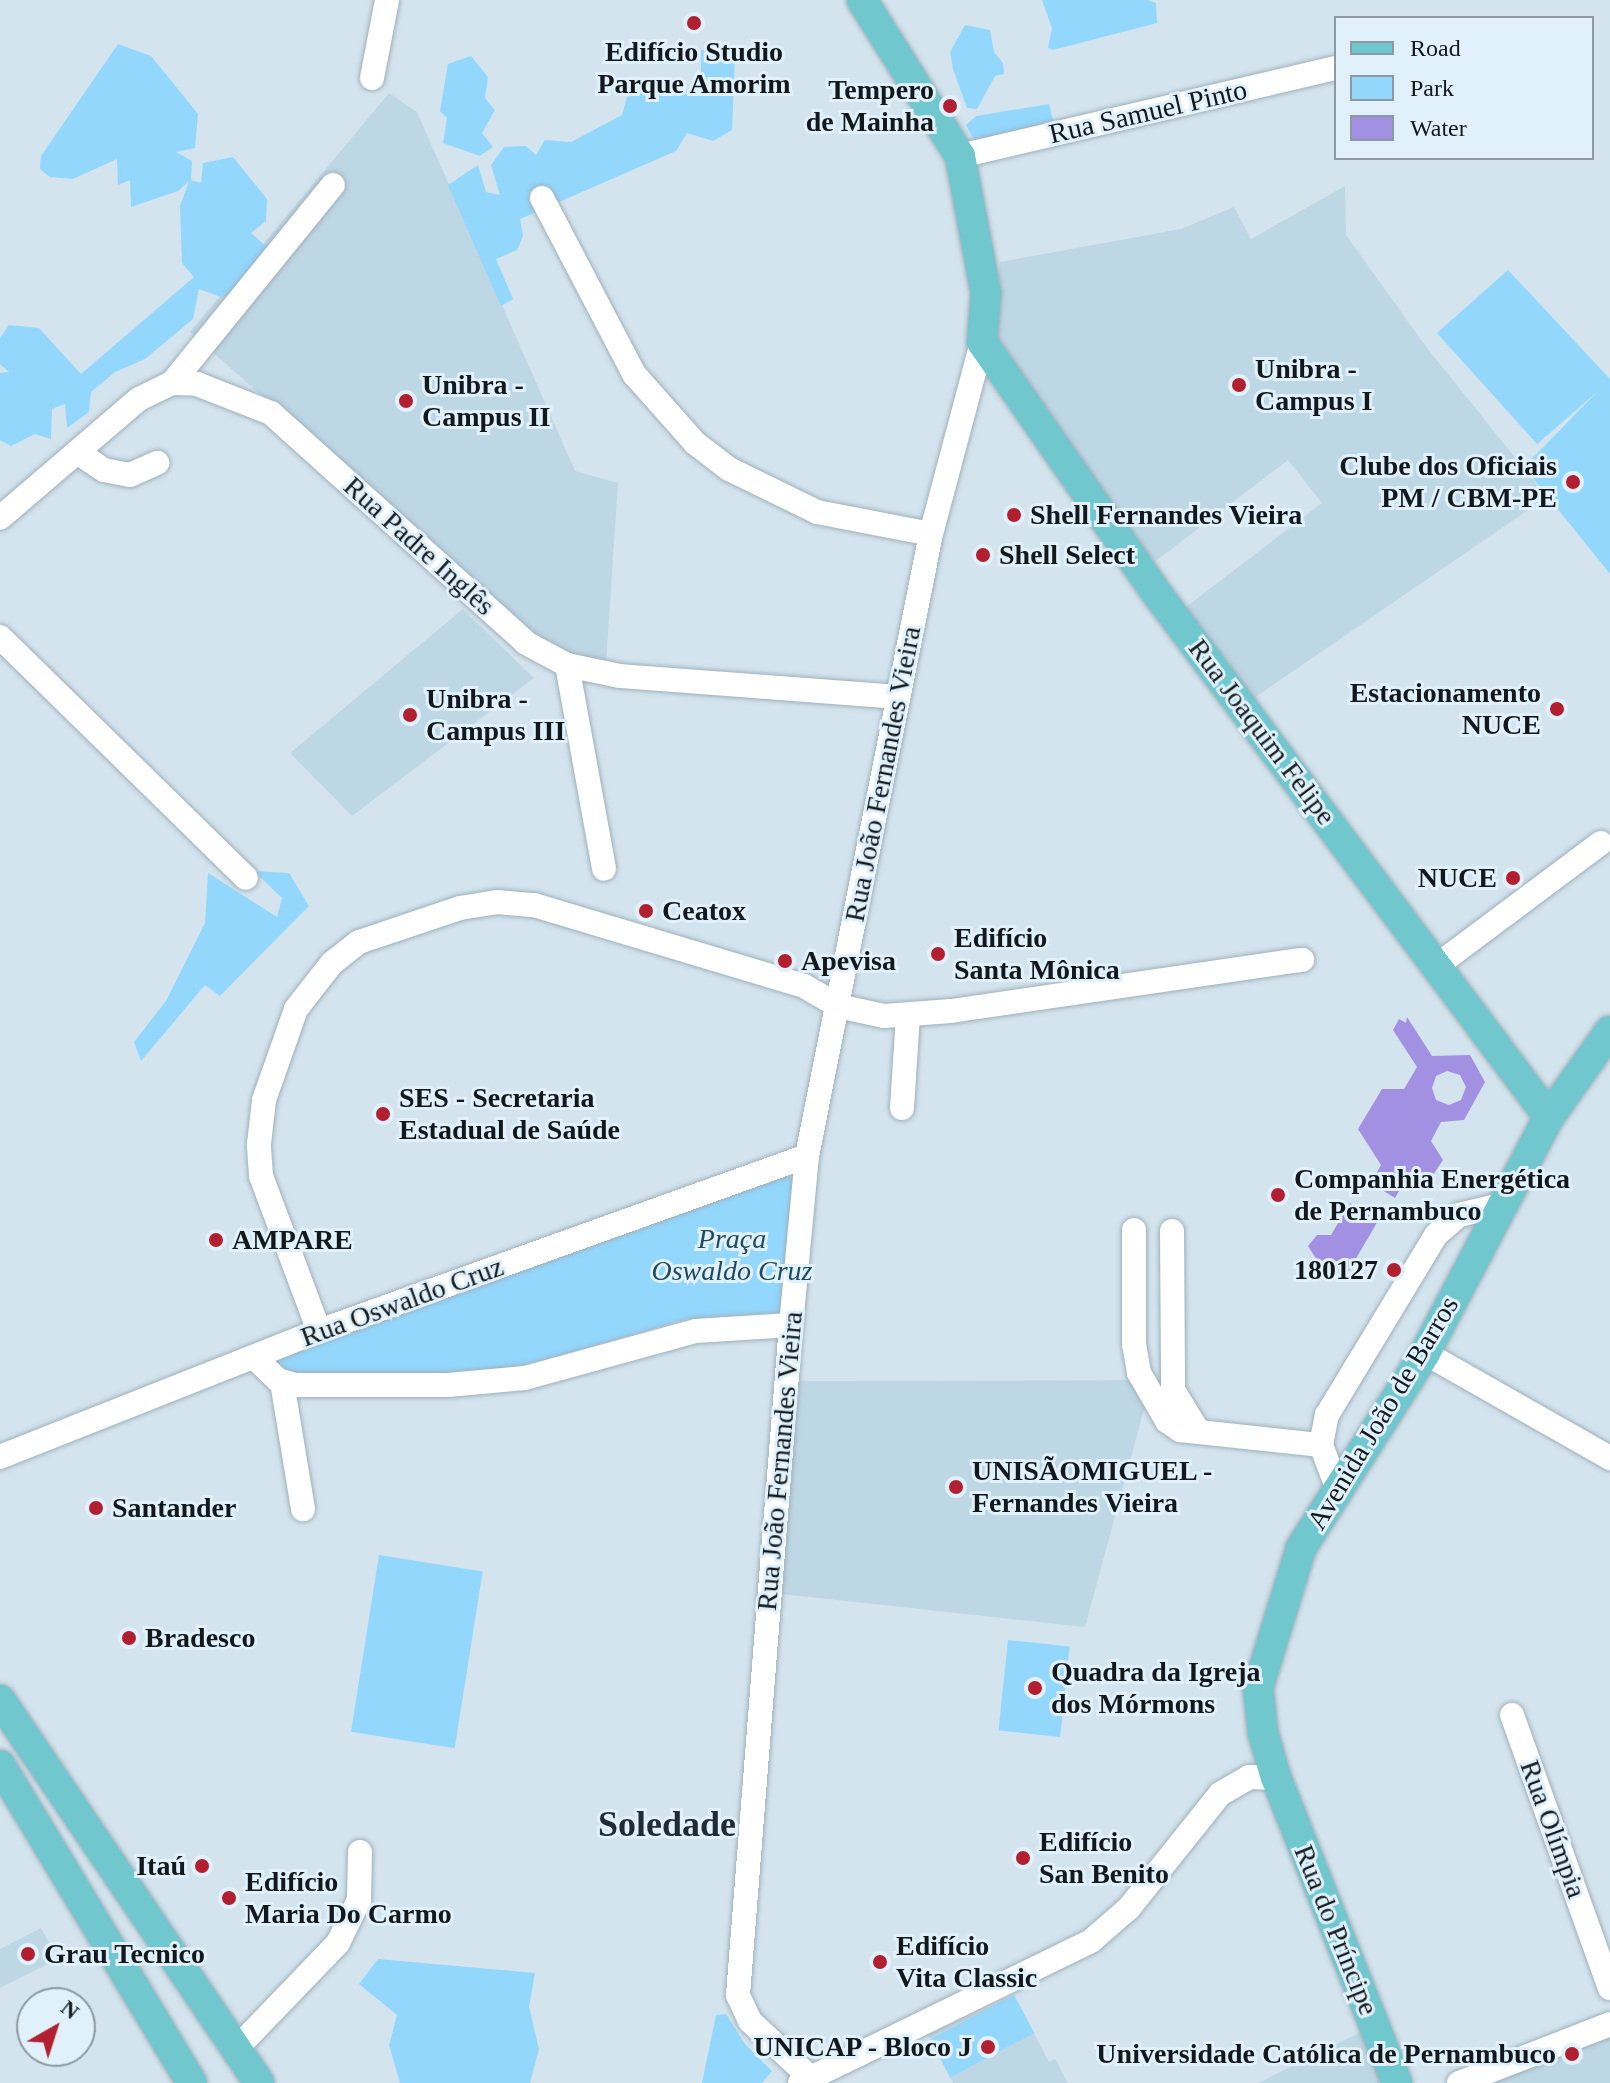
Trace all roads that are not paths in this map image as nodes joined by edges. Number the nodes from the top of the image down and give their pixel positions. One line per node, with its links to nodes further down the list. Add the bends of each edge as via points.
1 (387, 0): 4 (street)
2 (862, 0): 5 (main road, Rua João Fernandes Vieira)
3 (1334, 68): 5 (street, Rua Samuel Pinto)
4 (372, 78)
5 (960, 156): 8 (main road, Rua João Fernandes Vieira, via 986,293)
6 (333, 185): 9 (street)
7 (542, 198): 13 (street, via 634,374 695,443 729,469 817,512)
8 (982, 342): 13 (street, Rua João Fernandes Vieira); 21 (main road, Rua Joaquim Felipe, via 1155,591)
9 (172, 383): 10 (street, via 139,399); 15 (street, Rua Padre Inglês, via 226,392 271,413 526,643)
10 (77, 452): 11 (street, via 104,470 130,475); 12 (street)
11 (157, 463)
12 (0, 518)
13 (931, 534): 16 (street, Rua João Fernandes Vieira)
14 (0, 637): 19 (street)
15 (567, 665): 16 (street, Rua Padre Inglês, via 620,676); 18 (street)
16 (897, 697): 22 (street, Rua João Fernandes Vieira)
17 (1601, 843): 21 (street)
18 (604, 869)
19 (246, 878)
20 (1302, 960): 23 (street)
21 (1439, 964): 26 (main road, Rua Joaquim Felipe)
22 (838, 1006): 23 (street); 27 (street, Rua João Fernandes Vieira); 32 (street, via 804,986 534,905 497,902 460,908 359,942 332,963 296,1009 264,1100 259,1144 261,1176)
23 (908, 1015): 25 (street)
24 (1610, 1031): 26 (main road, Avenida João de Barros)
25 (902, 1108)
26 (1549, 1117): 28 (main road, Avenida João de Barros)
27 (807, 1156): 31 (street, Rua João Fernandes Vieira); 32 (street, Rua Oswaldo Cruz)
28 (1501, 1205): 33 (main road, Avenida João de Barros); 37 (street, via 1459,1215 1436,1235 1327,1415)
29 (1134, 1230): 36 (street, via 1139,1373 1167,1421 1180,1430)
30 (1172, 1231): 36 (street, via 1173,1390)
31 (791, 1325): 35 (street, via 696,1331 525,1378 448,1385); 50 (street, Rua João Fernandes Vieira, via 738,1980 750,2021)
32 (319, 1331): 34 (street, Rua Oswaldo Cruz)
33 (1425, 1353): 39 (street); 40 (main road, Avenida João de Barros)
34 (255, 1358): 35 (street); 38 (street, Rua Oswaldo Cruz)
35 (282, 1382): 41 (street)
36 (1198, 1431): 37 (street)
37 (1321, 1445): 40 (street)
38 (0, 1457)
39 (1610, 1458)
40 (1337, 1487): 45 (main road, Avenida João de Barros, via 1301,1548 1258,1688 1260,1722)
41 (303, 1509)
42 (0, 1700): 49 (main road)
43 (1512, 1715): 47 (street, Rua Olímpia)
44 (0, 1765): 51 (main road)
45 (1276, 1778): 50 (street, via 1249,1777 1220,1794 1129,1908 1091,1941); 53 (main road, Rua do Príncipe)
46 (360, 1852): 49 (street, via 359,1900 338,1943)
47 (1610, 1988)
48 (1610, 2024): 54 (street)
49 (236, 2049): 52 (main road)
50 (809, 2081)
51 (192, 2083)
52 (259, 2083)
53 (1397, 2083)
54 (1459, 2083)

